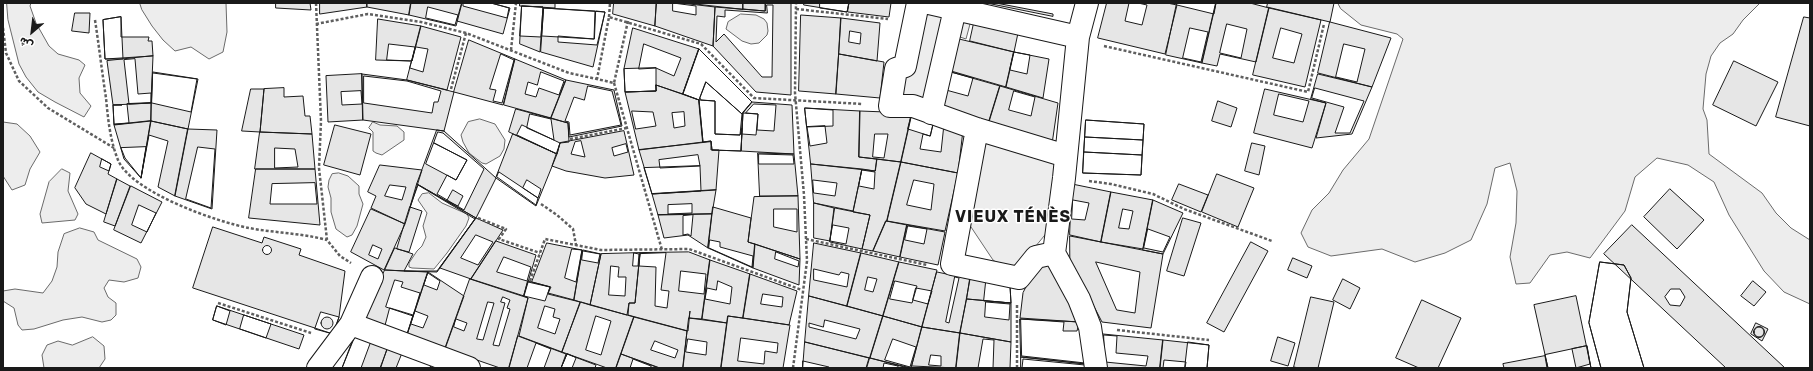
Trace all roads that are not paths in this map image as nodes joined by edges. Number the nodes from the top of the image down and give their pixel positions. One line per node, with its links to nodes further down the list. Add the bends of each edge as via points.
1 (929, 3): 3 (street)
2 (1087, 3): 5 (street)
3 (963, 8): 5 (street); 6 (street)
4 (916, 12): 6 (street, via 905,66 896,69 890,106 912,106)
5 (1078, 39): 8 (street)
6 (931, 113): 7 (street)
7 (977, 129): 8 (street); 9 (street, via 952,264 1019,278 1036,257)
8 (1065, 167): 9 (street)
9 (1054, 253): 14 (street, via 1079,299 1090,327)
10 (372, 277): 11 (street)
11 (351, 324): 12 (street); 13 (street)
12 (318, 368)
13 (469, 368)
14 (1096, 368)

